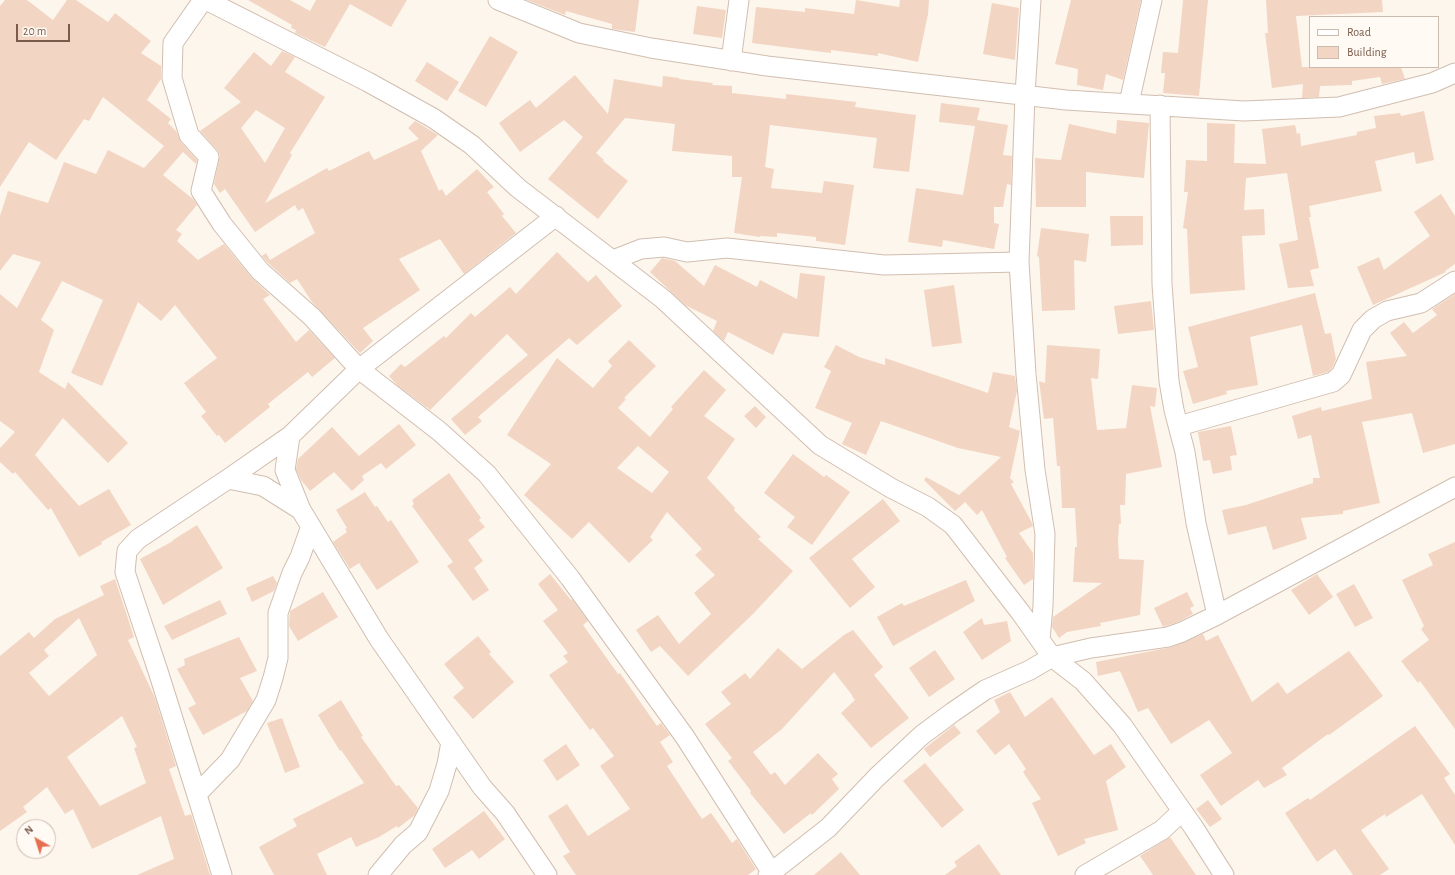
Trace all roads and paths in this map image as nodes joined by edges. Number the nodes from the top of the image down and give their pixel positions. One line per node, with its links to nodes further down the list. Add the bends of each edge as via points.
1 (204, 0): 11 (street, via 368,82 432,118 472,145 518,188); 15 (street, via 173,43 172,78 189,135 209,157 201,192 222,224 260,271 312,317)
2 (498, 0): 6 (street, via 579,33)
3 (739, 0): 6 (street)
4 (1031, 0): 8 (street)
5 (1152, 0): 9 (street)
6 (731, 61): 8 (street)
7 (1455, 72): 10 (street, via 1432,83 1339,107 1244,110)
8 (1025, 95): 9 (street); 13 (street)
9 (1129, 104): 10 (street)
10 (1160, 105): 16 (street, via 1162,284 1169,381)
11 (556, 216): 12 (street); 15 (street)
12 (613, 260): 13 (street, via 641,248 664,247 687,252 727,248 884,265); 23 (street, via 663,299 820,445 928,507 953,525)
13 (1019, 262): 23 (street, via 1035,470 1045,534)
14 (1455, 280): 16 (street, via 1421,303 1387,311 1372,319 1362,330 1341,375 1333,382)
15 (359, 369): 17 (street); 28 (street, via 439,431 487,474 570,578 685,737)
16 (1179, 426): 22 (street, via 1196,523)
17 (290, 436): 18 (street); 20 (street, via 285,470)
18 (228, 479): 20 (street, via 263,486); 26 (street, via 138,539 127,552 125,572)
19 (1455, 487): 22 (street)
20 (301, 510): 21 (street)
21 (311, 526): 25 (street, via 379,639); 26 (street, via 278,613 278,658 266,700 230,760)
22 (1217, 615): 24 (street, via 1168,637 1091,648)
23 (1040, 640): 24 (street)
24 (1052, 657): 27 (street, via 1083,682 1122,725); 28 (street, via 985,690 922,734 828,828)
25 (451, 742): 30 (street, via 439,791 418,832 403,845); 31 (street, via 482,787 505,813)
26 (197, 794): 29 (street)
27 (1182, 811): 32 (street, via 1162,830); 33 (street)
28 (770, 874)
29 (222, 875)
30 (378, 875)
31 (547, 875)
32 (1085, 875)
33 (1224, 875)

